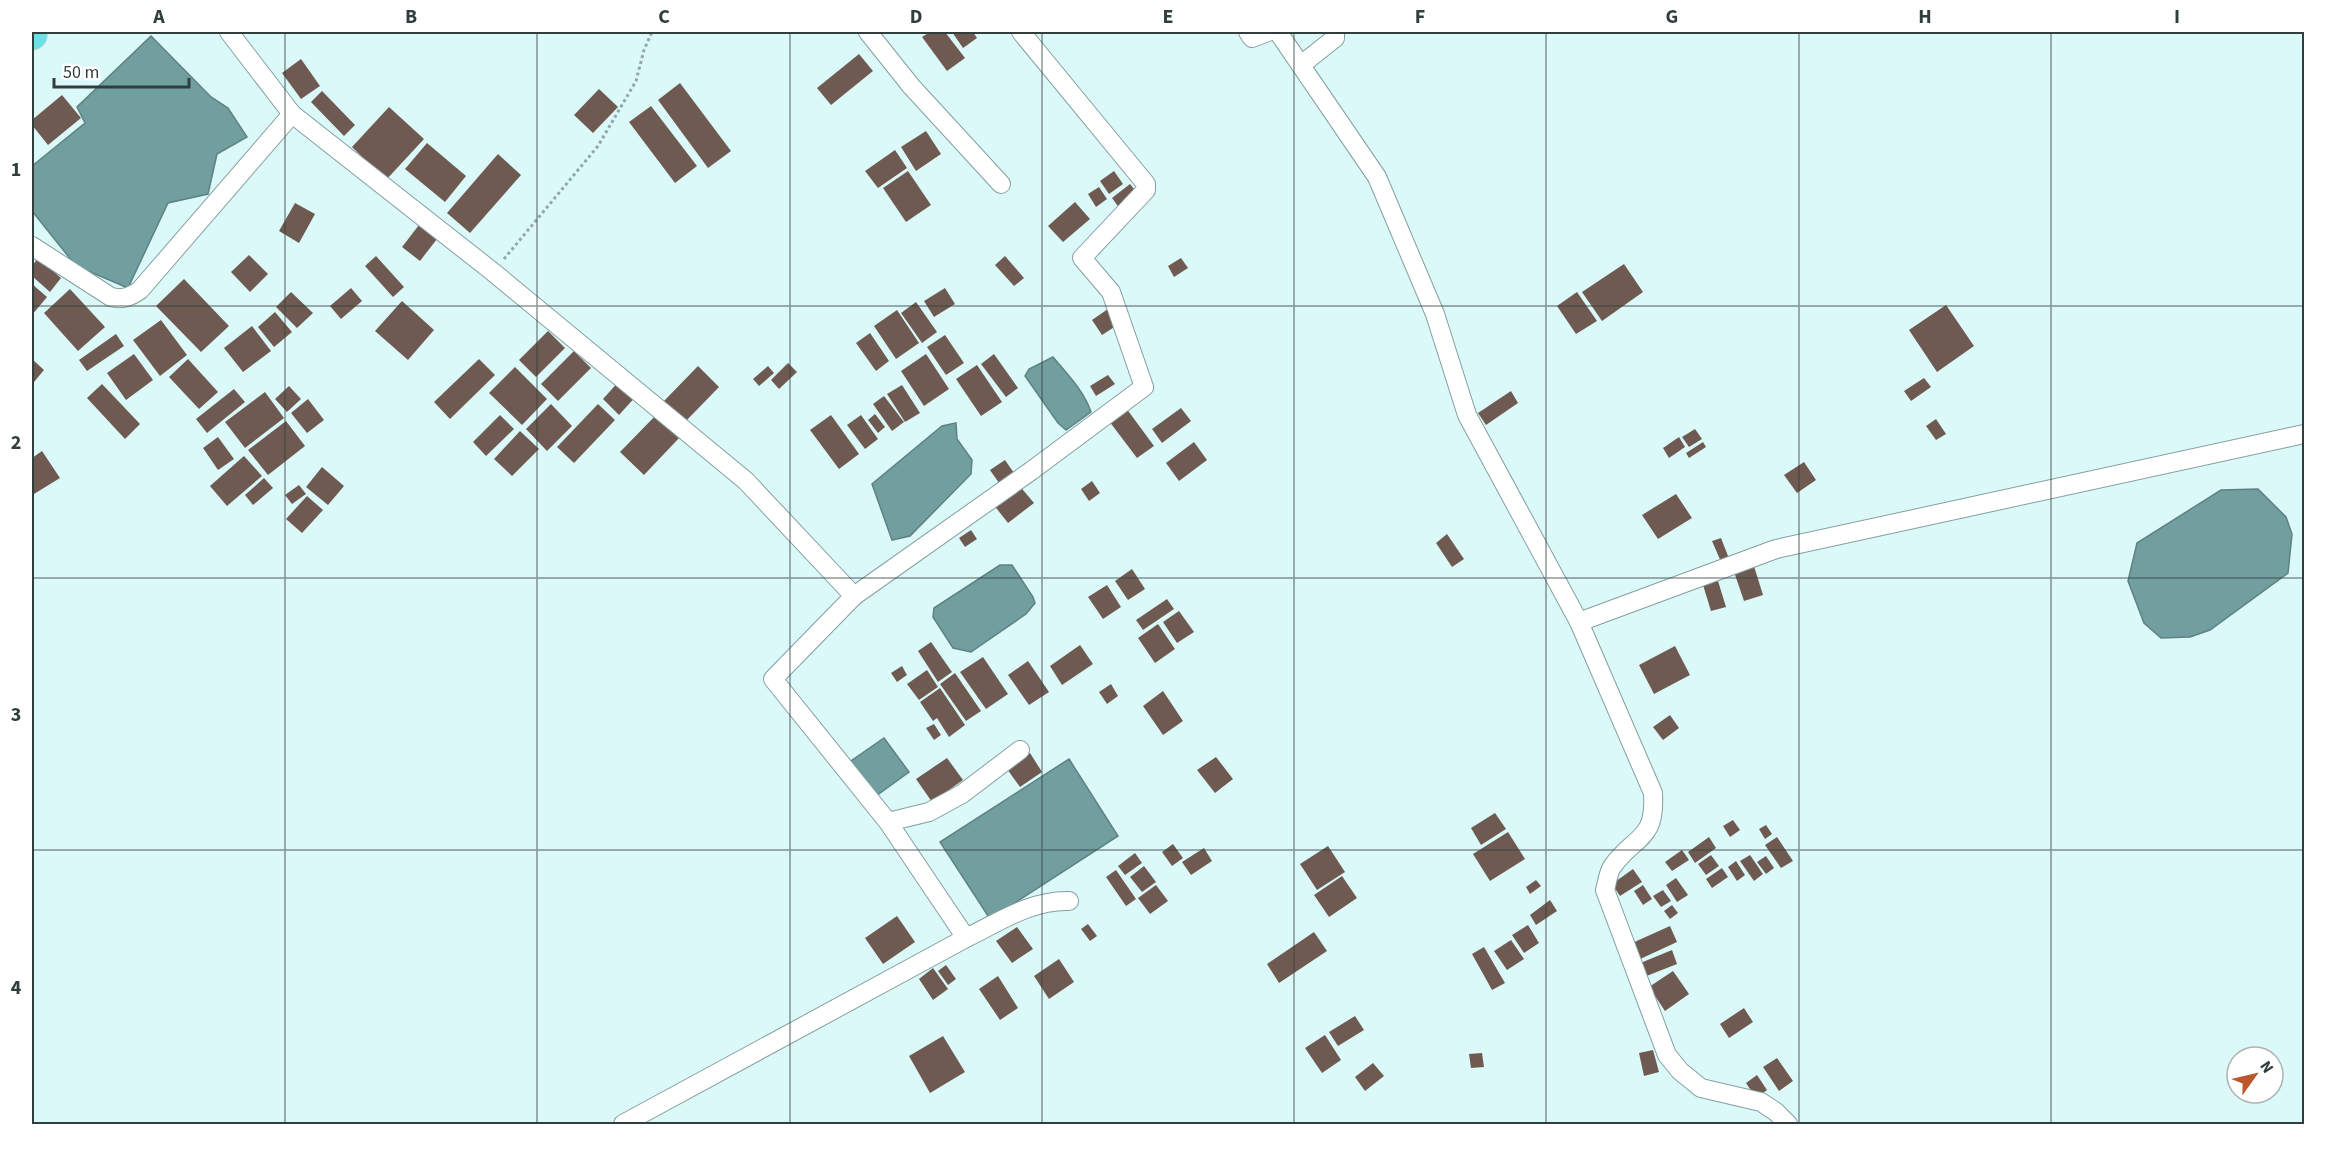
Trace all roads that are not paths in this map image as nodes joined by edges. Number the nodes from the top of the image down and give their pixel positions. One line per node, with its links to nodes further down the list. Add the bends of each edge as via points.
1 (229, 32): 9 (street)
2 (868, 32): 10 (street, via 911,86)
3 (1021, 32): 13 (street, via 1146,184 1146,190 1082,258 1111,292 1144,387)
4 (1248, 32): 5 (street, via 1252,38)
5 (1268, 32)
6 (1278, 32): 8 (street)
7 (1335, 32): 8 (street, via 1335,38)
8 (1301, 65): 14 (street, via 1377,177 1435,314 1467,415)
9 (292, 114): 11 (street, via 132,296 111,297); 13 (street, via 493,272 746,481)
10 (1001, 184)
11 (32, 246)
12 (2304, 434): 14 (street, via 1776,549)
13 (854, 596): 16 (street, via 773,679)
14 (1579, 622): 20 (street, via 1653,793 1654,814 1646,832 1611,869 1605,890 1667,1055 1701,1088 1761,1102)
15 (1020, 750): 16 (street, via 962,794 929,812)
16 (888, 822): 18 (street)
17 (1069, 901): 18 (street, via 1051,900 1031,906)
18 (966, 939): 19 (street)
19 (623, 1125)
20 (1788, 1125)

